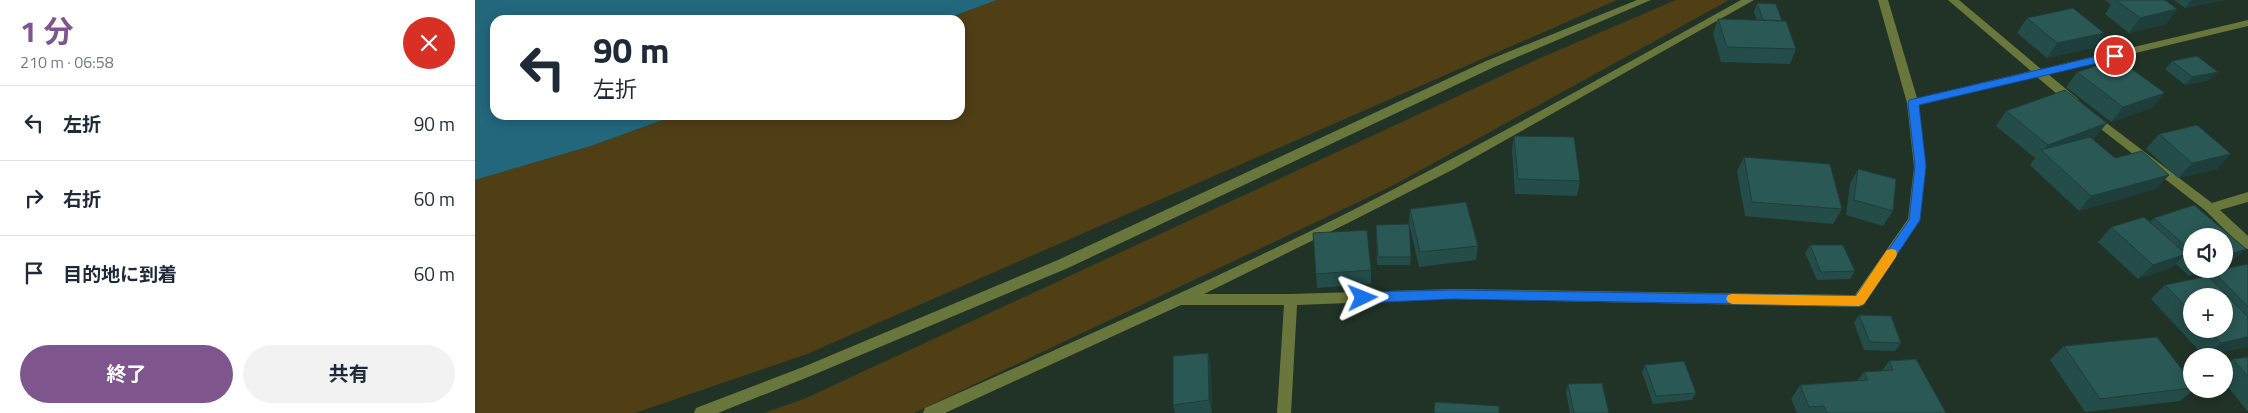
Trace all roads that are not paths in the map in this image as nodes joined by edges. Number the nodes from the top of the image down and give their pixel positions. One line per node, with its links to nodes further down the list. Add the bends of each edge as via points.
1 (1646, 0): 13 (street, via 1490,64 1063,264)
2 (1749, 0): 11 (street, via 1469,156)
3 (1883, 0): 7 (street)
4 (1953, 0): 6 (street)
5 (2248, 23): 6 (street)
6 (2039, 74): 7 (street); 9 (street)
7 (1913, 103): 12 (street, via 1921,166 1914,220 1859,301 1453,294)
8 (2248, 197): 9 (street)
9 (2210, 208): 10 (street)
10 (2248, 244)
11 (1179, 299): 12 (street); 14 (street)
12 (1291, 300): 15 (street)
13 (701, 413)
14 (930, 413)
15 (1284, 413)

